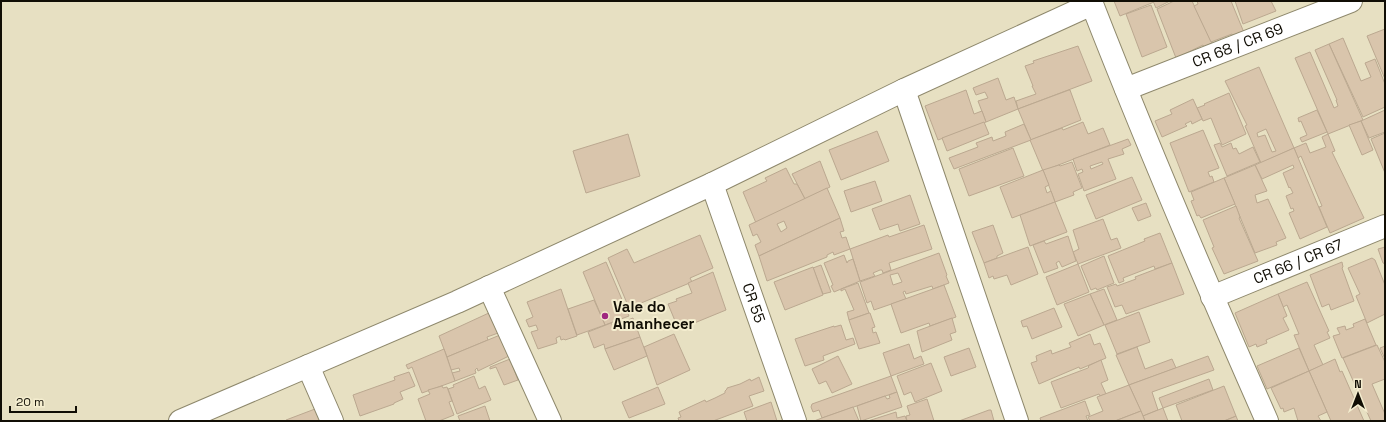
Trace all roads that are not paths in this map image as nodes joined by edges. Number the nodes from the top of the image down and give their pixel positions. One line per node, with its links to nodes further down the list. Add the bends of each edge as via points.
1 (1351, 1): 3 (street, CR 68 / CR 69)
2 (1093, 2): 3 (street); 4 (street)
3 (1126, 89): 8 (street)
4 (904, 90): 5 (street); 14 (street)
5 (712, 184): 7 (street); 13 (street, CR 55)
6 (1385, 226): 8 (street, CR 66 / CR 67)
7 (489, 287): 9 (street); 12 (street)
8 (1212, 297): 15 (street)
9 (308, 366): 10 (street); 11 (street)
10 (180, 421)
11 (332, 421)
12 (550, 421)
13 (795, 421)
14 (1017, 421)
15 (1268, 421)

